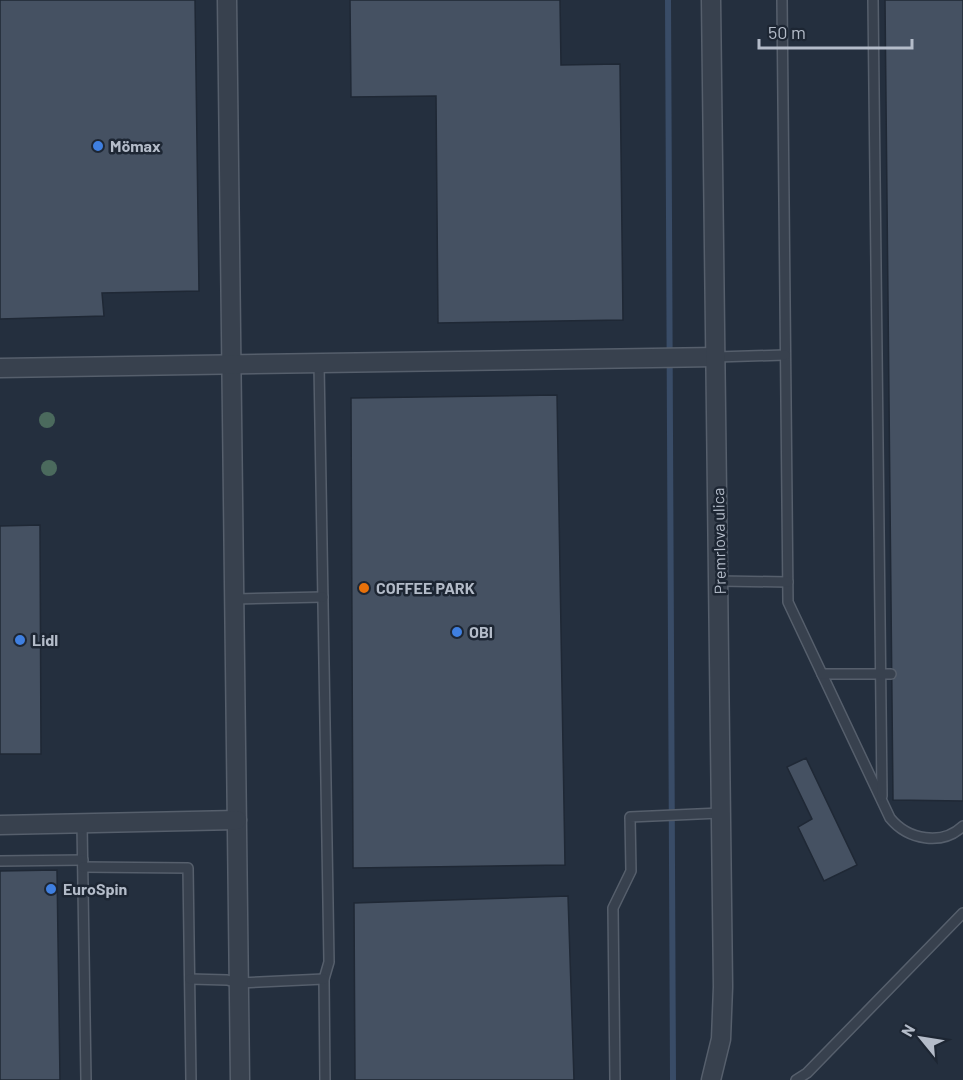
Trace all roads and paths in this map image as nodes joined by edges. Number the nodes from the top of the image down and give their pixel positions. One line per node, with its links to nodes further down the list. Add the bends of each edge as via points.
1 (227, 0): 8 (street)
2 (711, 0): 6 (street, Premrlova ulica)
3 (782, 0): 5 (lane)
4 (873, 0): 15 (lane)
5 (785, 355): 6 (lane); 11 (lane)
6 (716, 357): 7 (street); 10 (street, Premrlova ulica)
7 (319, 364): 8 (street); 12 (lane)
8 (232, 365): 9 (street); 13 (street)
9 (0, 368)
10 (720, 581): 11 (lane); 18 (street, Premrlova ulica)
11 (788, 582): 14 (lane, via 788,602)
12 (323, 597): 13 (lane); 27 (lane, via 329,962)
13 (235, 599): 19 (street)
14 (822, 674): 15 (lane); 17 (lane)
15 (881, 674): 16 (lane); 17 (lane)
16 (891, 674)
17 (882, 801): 22 (lane, via 897,827 918,837 951,835)
18 (720, 813): 33 (lane, via 630,817 631,871 613,908); 34 (street, Premrlova ulica, via 723,987 721,1039)
19 (237, 820): 20 (street); 28 (street)
20 (82, 823): 21 (street); 24 (lane)
21 (0, 825)
22 (963, 826)
23 (0, 861): 24 (lane)
24 (83, 864): 26 (lane, via 188,868); 29 (lane)
25 (963, 913): 35 (lane)
26 (190, 979): 28 (lane); 30 (lane)
27 (324, 979): 28 (lane); 32 (lane)
28 (239, 983): 31 (street)
29 (86, 1080)
30 (190, 1080)
31 (240, 1080)
32 (325, 1080)
33 (615, 1080)
34 (711, 1080)
35 (796, 1080)

